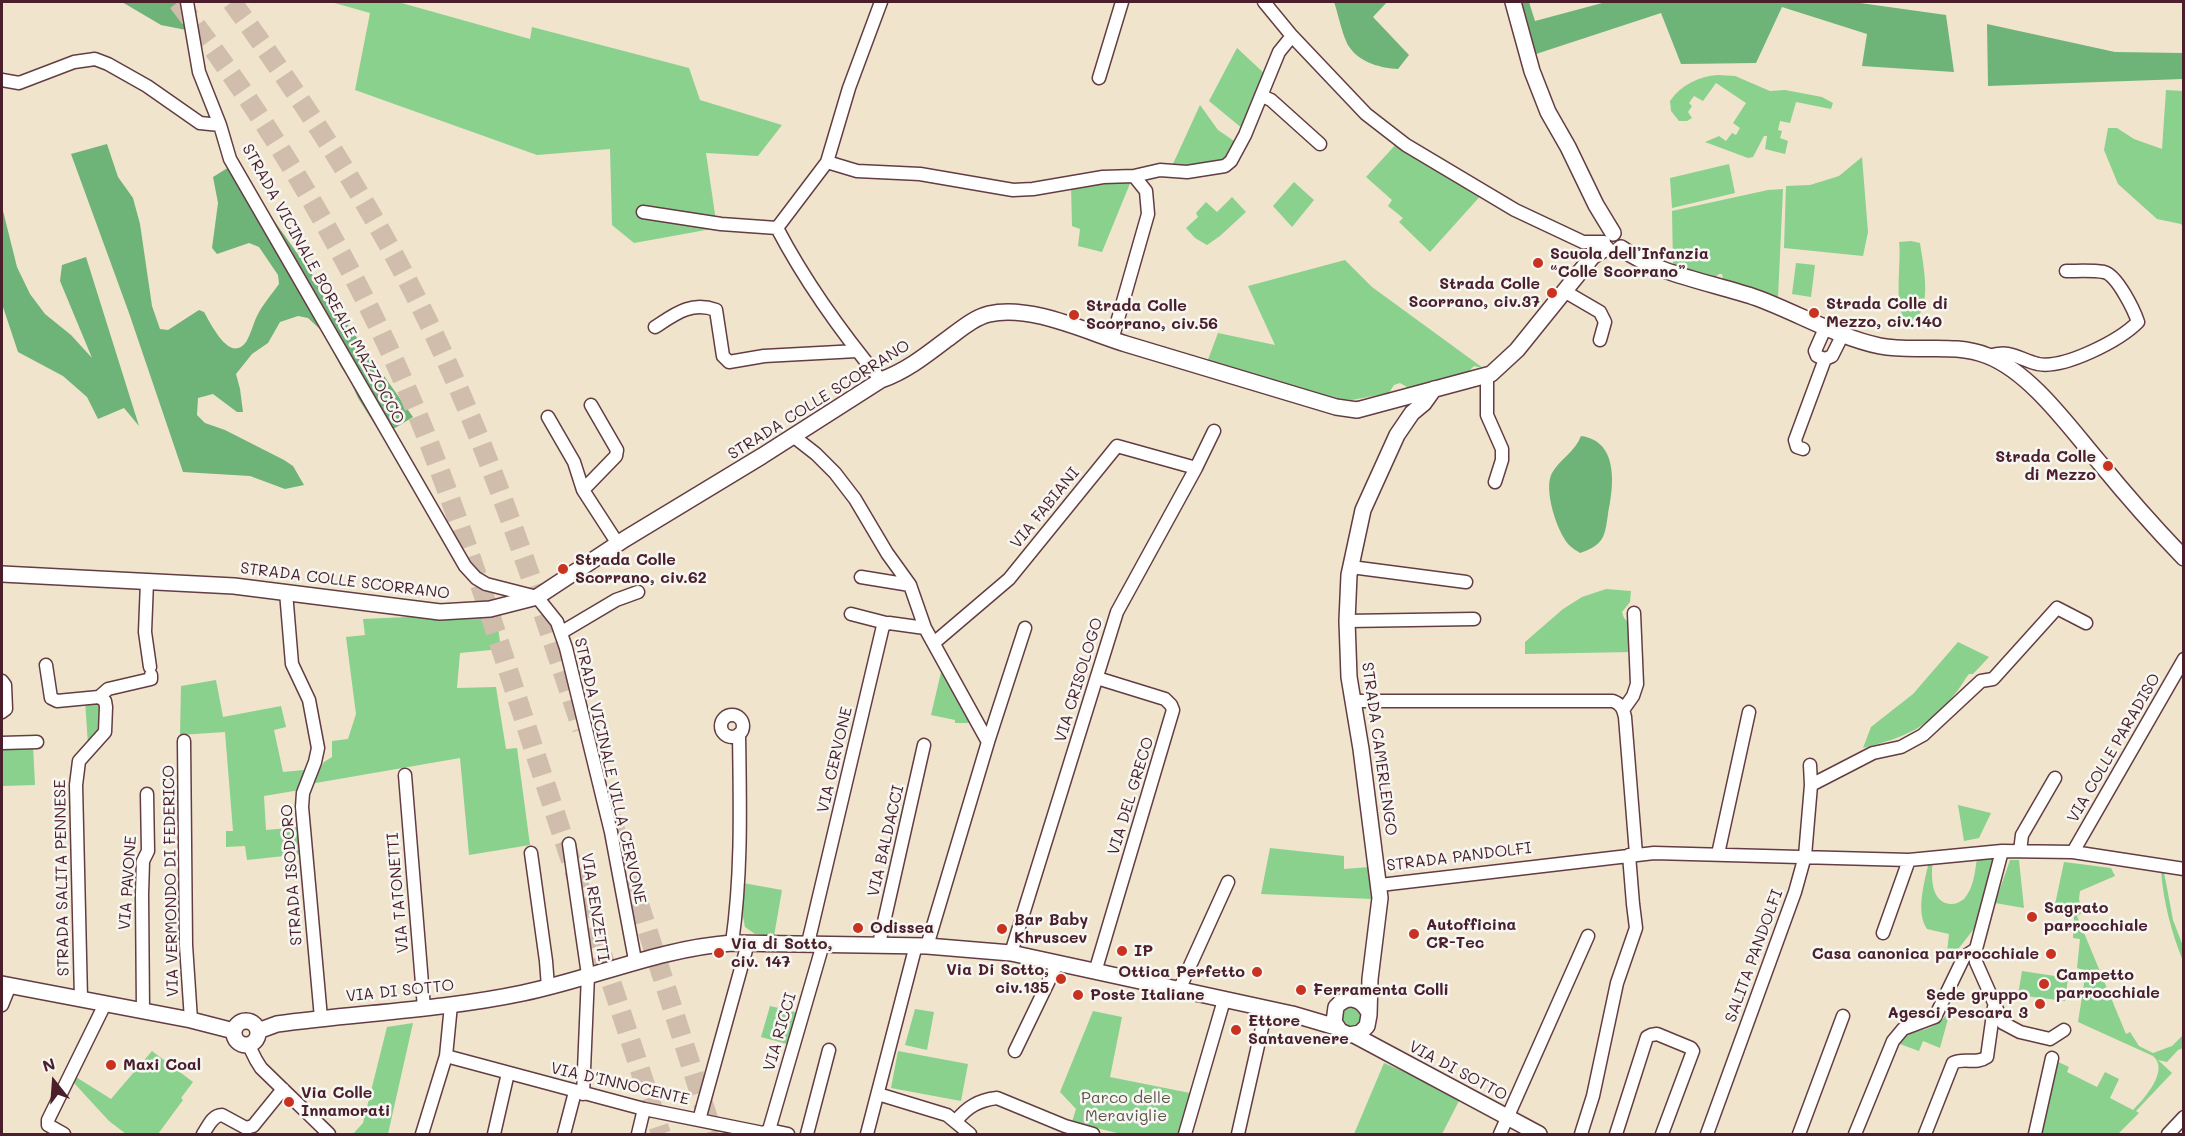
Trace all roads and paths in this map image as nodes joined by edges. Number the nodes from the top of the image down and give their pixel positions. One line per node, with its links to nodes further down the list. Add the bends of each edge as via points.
1 (187, 2): 10 (street, STRADA VICINALE BOREALE MAZZOCCO, via 199,72)
2 (881, 2): 12 (street)
3 (1122, 2): 7 (street)
4 (1264, 2): 6 (street)
5 (1513, 2): 16 (street, via 1538,89 1604,220)
6 (1292, 36): 9 (street, via 1279,52); 16 (street, via 1366,114 1406,145 1515,210 1583,242)
7 (1099, 78)
8 (2, 80): 10 (street, via 19,83 74,62 95,59 147,86 200,123)
9 (1262, 96): 11 (street); 13 (street, via 1229,165)
10 (220, 125): 48 (street, STRADA VICINALE BOREALE MAZZOCCO, via 230,159 465,566 486,584)
11 (1320, 144)
12 (827, 162): 13 (street, via 857,171 920,174 1013,189); 15 (street)
13 (1134, 176): 22 (street, via 1146,191 1148,214)
14 (643, 212): 15 (street)
15 (777, 228): 24 (street, via 802,275)
16 (1610, 242): 18 (street, STRADA COLLE SCORRANO); 19 (street, via 1654,265 1757,298)
17 (2066, 271): 25 (street, via 2112,275 2138,322 2099,349 2050,365 2005,352)
18 (1564, 291): 23 (street, via 1600,312 1605,322); 27 (street, STRADA COLLE SCORRANO, via 1516,350)
19 (1826, 326): 21 (street); 26 (street, via 1815,351)
20 (655, 327): 24 (street, via 684,308 704,306 716,310 723,357 729,362)
21 (1843, 334): 25 (street, via 1891,348 1968,349); 26 (street, via 1832,356)
22 (1112, 340): 28 (street, STRADA COLLE SCORRANO, via 1046,318 999,312 975,320 915,363); 29 (street, STRADA COLLE SCORRANO, via 1349,410)
23 (1600, 340)
24 (857, 351): 28 (street)
25 (1989, 356): 39 (street, via 2009,367 2056,412)
26 (1825, 359): 34 (street, via 1795,440 1797,447)
27 (1487, 376): 29 (street, STRADA COLLE SCORRANO); 36 (street, via 1487,415 1502,449)
28 (881, 380): 33 (street, STRADA COLLE SCORRANO)
29 (1434, 389): 40 (street, STRADA CAMERLENGO, via 1400,427 1363,510)
30 (591, 405): 37 (street, via 617,450 616,456)
31 (548, 417): 37 (street, via 574,462)
32 (1214, 431): 35 (street, VIA CRISOLOGO)
33 (793, 436): 38 (street, STRADA COLLE SCORRANO); 45 (street, via 835,473)
34 (1803, 449)
35 (1196, 468): 58 (street, VIA FABIANI, via 1117,446 1009,579); 61 (street, VIA CRISOLOGO, via 1117,612)
36 (1496, 482)
37 (583, 490): 38 (street)
38 (618, 544): 48 (street, STRADA COLLE SCORRANO)
39 (2184, 558)
40 (1351, 567): 44 (street); 52 (street, STRADA CAMERLENGO)
41 (2, 574): 43 (street, STRADA COLLE SCORRANO)
42 (861, 577): 45 (street)
43 (147, 582): 46 (street, STRADA COLLE SCORRANO); 63 (street, via 145,632 151,679 108,689)
44 (1466, 582)
45 (910, 585): 55 (street)
46 (286, 592): 48 (street, STRADA COLLE SCORRANO, via 440,612 490,609); 122 (street, STRADA ISODORO, via 292,664 309,700 318,748 302,807)
47 (638, 592): 57 (street, via 610,603)
48 (537, 597): 57 (street, STRADA VICINALE VILLA CERVONE)
49 (1634, 613): 65 (street, via 1637,684)
50 (851, 614): 54 (street)
51 (1473, 619): 52 (street)
52 (1347, 621): 64 (street, STRADA CAMERLENGO)
53 (2086, 623): 77 (street, via 2057,608 1993,679 1981,681 1926,733 1901,747 1865,757)
54 (886, 624): 55 (street); 95 (street, VIA CERVONE)
55 (925, 628): 58 (street)
56 (1025, 628): 71 (street)
57 (562, 632): 100 (street, STRADA VICINALE VILLA CERVONE, via 610,832)
58 (935, 642): 71 (street)
59 (2184, 659): 82 (street, VIA COLLE PARADISO)
60 (46, 665): 63 (street, via 51,698 57,701)
61 (1097, 678): 99 (street, VIA CRISOLOGO); 102 (street, VIA DEL GRECO, via 1165,699 1173,710)
62 (2, 681): 66 (street, via 6,708)
63 (99, 697): 108 (street, STRADA SALITA PENNESE, via 105,701 105,732 79,760 76,784)
64 (1352, 701): 65 (street, via 1612,701); 90 (street, STRADA CAMERLENGO)
65 (1623, 710): 85 (street)
66 (2, 712)
67 (1749, 712): 84 (street)
68 (739, 734): 93 (street, via 740,830)
69 (184, 741): 123 (street, VIA VERMONDO DI FEDERICO, via 186,945)
70 (37, 742): 72 (street)
71 (988, 742): 97 (street)
72 (2, 743)
73 (924, 745): 96 (street, VIA BALDACCI)
74 (1810, 765): 77 (street, SALITA PANDOLFI)
75 (405, 776): 116 (street, VIA TATONETTI)
76 (2055, 778): 81 (street, via 2022,835)
77 (1811, 785): 86 (street, SALITA PANDOLFI)
78 (147, 794): 118 (street, VIA PAVONE, via 148,851 143,861 141,894)
79 (569, 844): 103 (street, VIA RENZETTI)
80 (2002, 851): 81 (street, STRADA PANDOLFI); 87 (street, STRADA PANDOLFI); 98 (street)
81 (2020, 851): 82 (street, STRADA PANDOLFI)
82 (2073, 852): 88 (street, STRADA PANDOLFI)
83 (531, 853): 106 (street)
84 (1719, 854): 85 (street, STRADA PANDOLFI); 86 (street, STRADA PANDOLFI)
85 (1633, 855): 90 (street, STRADA PANDOLFI); 160 (street, via 1636,928 1617,983)
86 (1805, 856): 87 (street, STRADA PANDOLFI); 163 (street, SALITA PANDOLFI)
87 (1909, 860): 91 (street)
88 (2184, 869)
89 (1228, 882): 107 (street)
90 (1380, 885): 104 (street, STRADA PANDOLFI)
91 (1883, 933)
92 (1588, 936): 139 (street)
93 (732, 943): 94 (street, VIA DI SOTTO); 100 (street, VIA DI SOTTO, via 682,948)
94 (748, 943): 95 (street, VIA DI SOTTO); 140 (street)
95 (815, 944): 96 (street, VIA DI SOTTO); 143 (street, VIA RICCI)
96 (879, 944): 97 (street, VIA DI SOTTO)
97 (922, 946): 99 (street, VIA DI SOTTO); 136 (street)
98 (1976, 948): 114 (street, via 1976,962); 165 (street, via 1964,957 1935,1017 1903,1029 1893,1041)
99 (1011, 953): 101 (street, VIA DI SOTTO)
100 (635, 960): 103 (street, VIA DI SOTTO)
101 (1057, 963): 102 (street, VIA DI SOTTO); 129 (street)
102 (1095, 972): 107 (street, VIA DI SOTTO)
103 (588, 975): 106 (street, VIA DI SOTTO); 135 (street, VIA RENZETTI)
104 (1370, 979): 109 (street); 120 (street, STRADA PANDOLFI)
105 (6, 985): 108 (street); 112 (street)
106 (548, 987): 113 (street, VIA DI SOTTO)
107 (1179, 990): 110 (street, VIA DI SOTTO)
108 (81, 999): 111 (street)
109 (1350, 999): 115 (street); 120 (street, via 1361,1002)
110 (1224, 1000): 117 (street, VIA DI SOTTO); 156 (street)
111 (105, 1004): 118 (street); 144 (street, via 48,1120 48,1125)
112 (2, 1005)
113 (451, 1005): 116 (street, VIA DI SOTTO); 131 (street)
114 (1994, 1005): 125 (street, via 2003,1023 2020,1032 2050,1040); 166 (street, via 1987,1057 1953,1063)
115 (1336, 1007): 119 (street, VIA DI SOTTO); 124 (street)
116 (424, 1008): 122 (street, VIA DI SOTTO)
117 (1266, 1010): 119 (street, VIA DI SOTTO); 157 (street)
118 (143, 1011): 123 (street)
119 (1292, 1014): 124 (street, VIA DI SOTTO)
120 (1369, 1016): 126 (street, via 1364,1030); 130 (street, VIA DI SOTTO)
121 (1844, 1016): 164 (street)
122 (321, 1018): 127 (street, VIA DI SOTTO, via 277,1024)
123 (191, 1020): 127 (street, via 234,1031 241,1022 248,1021 254,1024)
124 (1336, 1027): 126 (street)
125 (2064, 1030)
126 (1354, 1035): 130 (street, VIA DI SOTTO)
127 (253, 1038): 134 (street, via 256,1060)
128 (829, 1050): 152 (street)
129 (1015, 1051)
130 (1390, 1055): 139 (street, VIA DI SOTTO)
131 (446, 1056): 133 (street, VIA D'INNOCENTE); 147 (street)
132 (2052, 1058): 167 (street)
133 (508, 1073): 135 (street, VIA D'INNOCENTE); 148 (street)
134 (283, 1089): 145 (street, via 253,1126 246,1128 218,1115); 146 (street)
135 (579, 1093): 137 (street, VIA D'INNOCENTE); 149 (street, VIA RENZETTI)
136 (878, 1095): 141 (street, via 936,1111); 153 (street)
137 (644, 1109): 140 (street, VIA D'INNOCENTE); 150 (street)
138 (2184, 1116): 168 (street)
139 (1509, 1118): 158 (street, VIA DI SOTTO); 159 (street, VIA DI SOTTO)
140 (699, 1120): 142 (street, VIA D'INNOCENTE)
141 (956, 1121): 154 (street); 155 (street, via 967,1108 997,1098)
142 (725, 1130): 143 (street, VIA D'INNOCENTE)
143 (769, 1130): 151 (street, VIA D'INNOCENTE)
144 (64, 1134)
145 (203, 1134)
146 (329, 1134)
147 (422, 1134)
148 (494, 1134)
149 (564, 1134)
150 (638, 1134)
151 (788, 1134)
152 (807, 1134)
153 (867, 1134)
154 (970, 1134)
155 (1093, 1134)
156 (1185, 1134)
157 (1238, 1134)
158 (1500, 1134)
159 (1539, 1134)
160 (1581, 1134)
161 (1616, 1134): 162 (street, via 1647,1037 1657,1034 1693,1051)
162 (1662, 1134)
163 (1707, 1134)
164 (1799, 1134)
165 (1855, 1134)
166 (1925, 1134)
167 (2035, 1134)
168 (2170, 1134)

